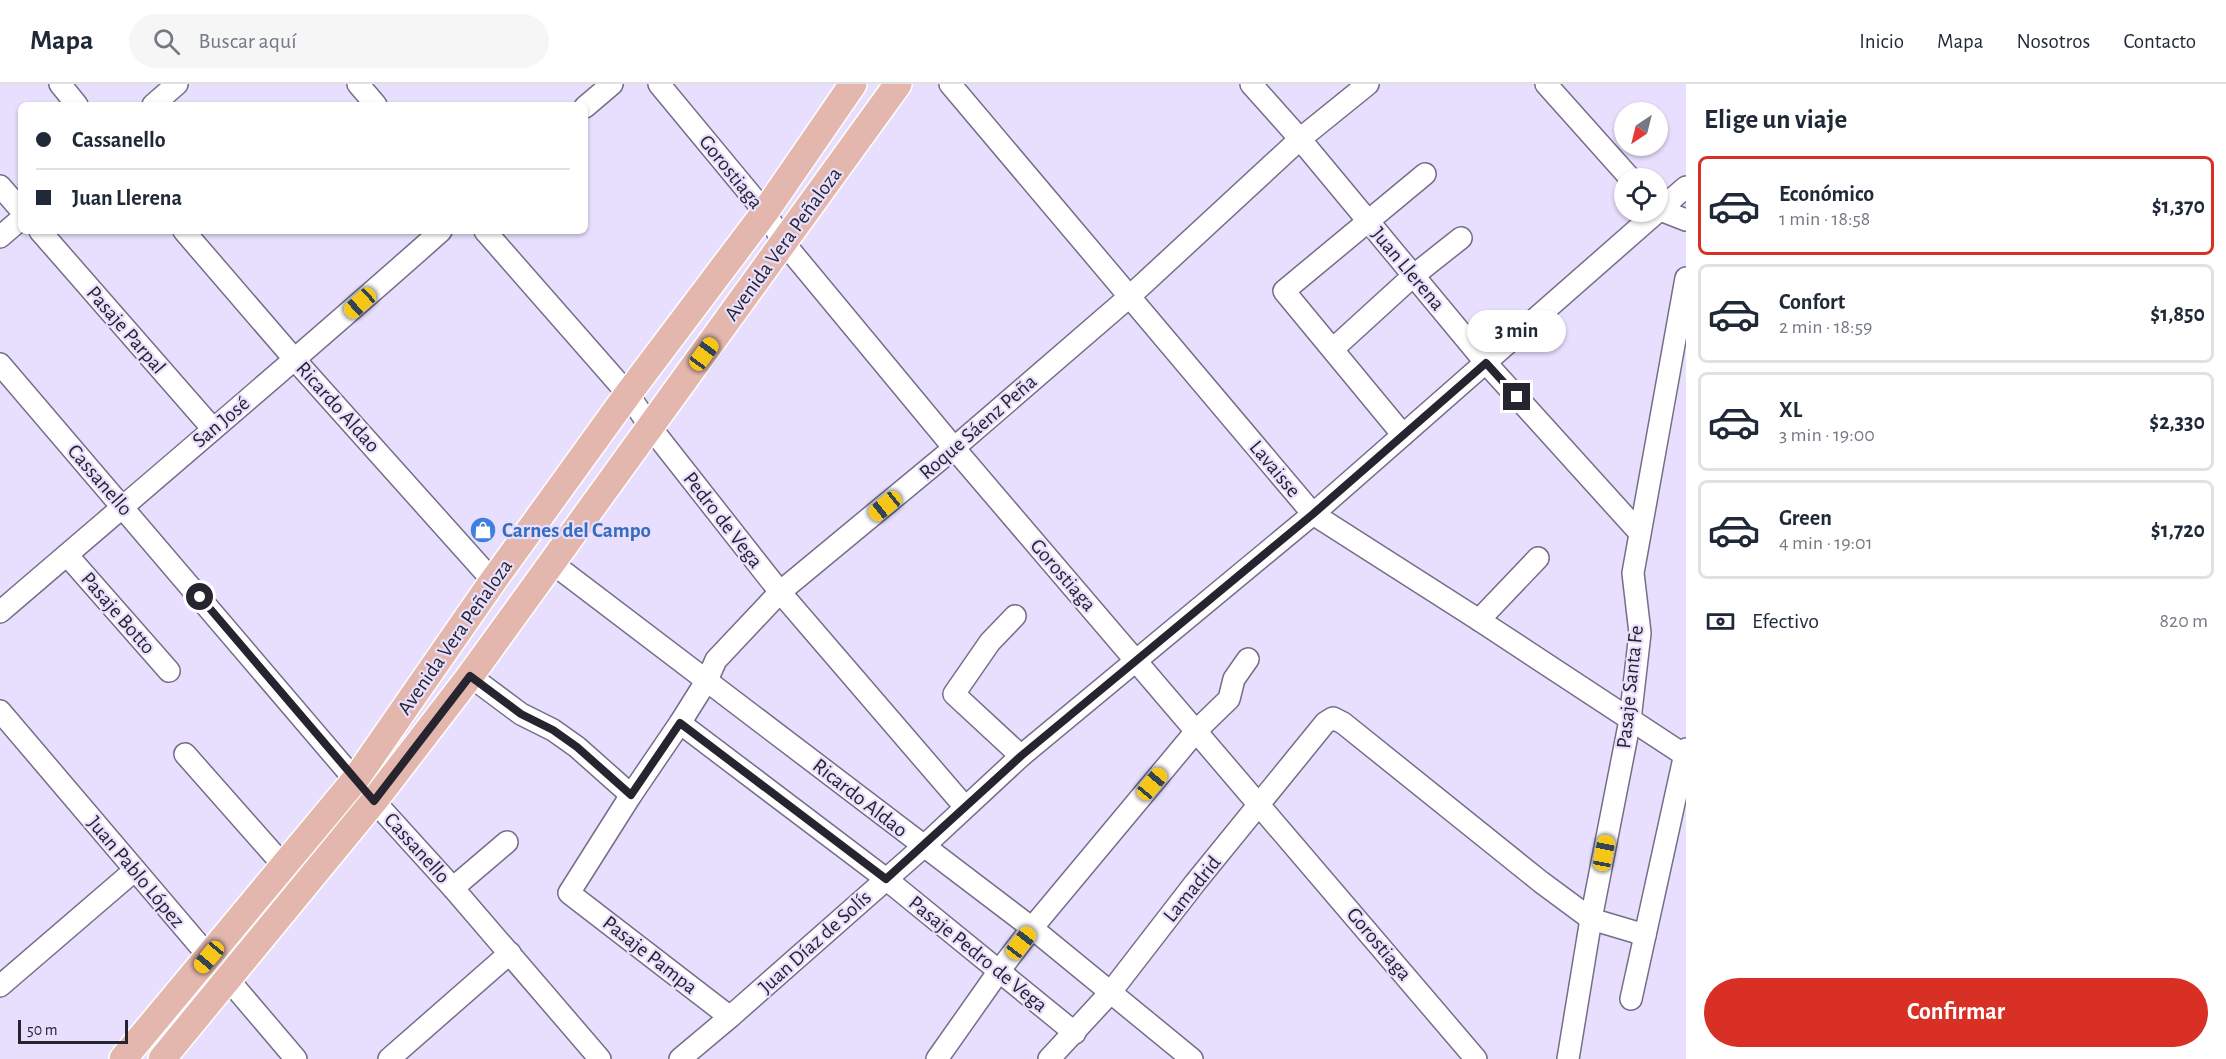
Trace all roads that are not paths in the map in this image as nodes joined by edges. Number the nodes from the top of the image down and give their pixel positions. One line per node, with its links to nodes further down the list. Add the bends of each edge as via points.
1 (60, 84): 11 (street)
2 (177, 84): 12 (street)
3 (612, 84): 13 (street)
4 (659, 84): 21 (street, Gorostiaga)
5 (853, 84): 21 (main road, Avenida Vera Peñaloza)
6 (898, 84): 33 (main road, Avenida Vera Peñaloza)
7 (950, 84): 36 (street, Lavaisse)
8 (1251, 84): 14 (street, Juan Llerena)
9 (1368, 84): 14 (street, Roque Sáenz Peña)
10 (1546, 84): 15 (street)
11 (75, 102)
12 (156, 102)
13 (588, 104)
14 (1300, 139): 25 (street, Juan Llerena); 36 (street, Roque Sáenz Peña)
15 (1621, 168)
16 (1425, 174): 25 (street)
17 (0, 186): 20 (street)
18 (1686, 187): 19 (street, Juan Díaz de Solís)
19 (1668, 202)
20 (18, 207)
21 (765, 212): 33 (street, Gorostiaga); 41 (main road, Avenida Vera Peñaloza)
22 (1668, 214): 23 (street)
23 (1686, 220)
24 (18, 222): 31 (street)
25 (1368, 222): 34 (street, Juan Llerena); 37 (street, via 1284,291)
26 (1645, 222): 39 (street, Juan Díaz de Solís)
27 (43, 234): 43 (street, Pasaje Parpal)
28 (187, 234): 38 (street, Ricardo Aldao)
29 (438, 234): 38 (street, San José)
30 (488, 234): 41 (street, Pedro de Vega)
31 (0, 237)
32 (1461, 238): 34 (street)
33 (784, 243): 42 (main road, Avenida Vera Peñaloza); 45 (street, Gorostiaga)
34 (1413, 276): 37 (street); 39 (street, Juan Llerena)
35 (1686, 278): 48 (street, Pasaje Santa Fe)
36 (1129, 297): 45 (street, Roque Sáenz Peña); 47 (street, Lavaisse)
37 (1334, 350): 44 (street)
38 (296, 360): 43 (street, San José); 52 (street, Ricardo Aldao)
39 (1486, 363): 44 (street, Juan Díaz de Solís); 48 (street, Juan Llerena)
40 (0, 364): 46 (street, Cassanello)
41 (628, 394): 42 (street, Pedro de Vega); 52 (main road, Avenida Vera Peñaloza)
42 (651, 428): 51 (main road, Avenida Vera Peñaloza); 53 (street, Pedro de Vega)
43 (213, 429): 46 (street, San José)
44 (1404, 435): 47 (street, Juan Díaz de Solís)
45 (954, 448): 53 (street, Roque Sáenz Peña); 58 (street, Gorostiaga)
46 (122, 506): 49 (street, San José); 69 (street, Cassanello)
47 (1313, 514): 56 (street, Lavaisse); 58 (street, Juan Díaz de Solís)
48 (1639, 532): 63 (street, Pasaje Santa Fe, via 1634,573 1640,633)
49 (66, 555): 54 (street, San José); 59 (street, Pasaje Botto)
50 (1538, 558): 56 (street)
51 (552, 563): 60 (main road, Avenida Vera Peñaloza); 61 (street, Ricardo Aldao)
52 (494, 581): 69 (main road, Avenida Vera Peñaloza)
53 (780, 592): 61 (street, Roque Sáenz Peña, via 716,660); 73 (street, Pedro de Vega)
54 (0, 612)
55 (1015, 616): 68 (street, via 990,642 954,694)
56 (1479, 620): 63 (street, Lavaisse)
57 (1248, 659): 65 (street, via 1234,679 1229,699)
58 (1137, 660): 65 (street, Gorostiaga); 68 (street, Juan Díaz de Solís)
59 (168, 671)
60 (470, 676): 70 (street, via 521,714 577,747); 71 (main road, Avenida Vera Peñaloza)
61 (707, 680): 64 (street, Roque Sáenz Peña); 75 (street, Ricardo Aldao)
62 (0, 711): 77 (street, Juan Pablo López)
63 (1630, 720): 67 (street, Lavaisse); 81 (street, Pasaje Santa Fe)
64 (680, 723): 70 (street, Roque Sáenz Peña); 78 (street, Pasaje Pedro de Vega)
65 (1197, 730): 72 (street, Gorostiaga); 82 (street)
66 (185, 754): 76 (street)
67 (1686, 754): 83 (street)
68 (1021, 756): 73 (street, Juan Díaz de Solís)
69 (355, 780): 71 (street, Cassanello); 76 (main road, Avenida Vera Peñaloza)
70 (631, 795): 80 (street, Roque Sáenz Peña)
71 (374, 801): 79 (street, Cassanello); 87 (main road, Avenida Vera Peñaloza)
72 (1260, 805): 81 (street, Lamadrid, via 1325,723 1334,718); 89 (street, Lamadrid); 102 (street, Gorostiaga)
73 (965, 807): 75 (street, Juan Díaz de Solís)
74 (507, 842): 79 (street)
75 (923, 847): 78 (street, Juan Díaz de Solís); 82 (street, Ricardo Aldao)
76 (284, 866): 85 (main road, Avenida Vera Peñaloza)
77 (135, 870): 85 (street, Juan Pablo López); 88 (street)
78 (886, 879): 86 (street, Pasaje Pedro de Vega); 91 (street, Juan Díaz de Solís)
79 (453, 888): 84 (street, Cassanello)
80 (569, 893): 91 (street, Pasaje Pampa)
81 (1590, 919): 83 (street); 103 (street, Pasaje Santa Fe)
82 (1032, 928): 86 (street); 89 (street, Ricardo Aldao)
83 (1645, 935): 90 (street)
84 (510, 953): 97 (street); 98 (street, Cassanello)
85 (209, 957): 87 (street, Juan Pablo López); 94 (main road, Avenida Vera Peñaloza)
86 (999, 971): 92 (street, Pasaje Pedro de Vega); 100 (street)
87 (228, 979): 95 (main road, Avenida Vera Peñaloza); 96 (street, Juan Pablo López)
88 (0, 986)
89 (1110, 993): 92 (street, Lamadrid); 101 (street, Ricardo Aldao)
90 (1631, 999)
91 (730, 1017): 99 (street, Juan Díaz de Solís)
92 (1075, 1034): 93 (street, Lamadrid)
93 (1051, 1058)
94 (123, 1059)
95 (162, 1059)
96 (296, 1059)
97 (388, 1059)
98 (600, 1059)
99 (680, 1059)
100 (937, 1059)
101 (1192, 1059)
102 (1476, 1059)
103 (1568, 1059)

